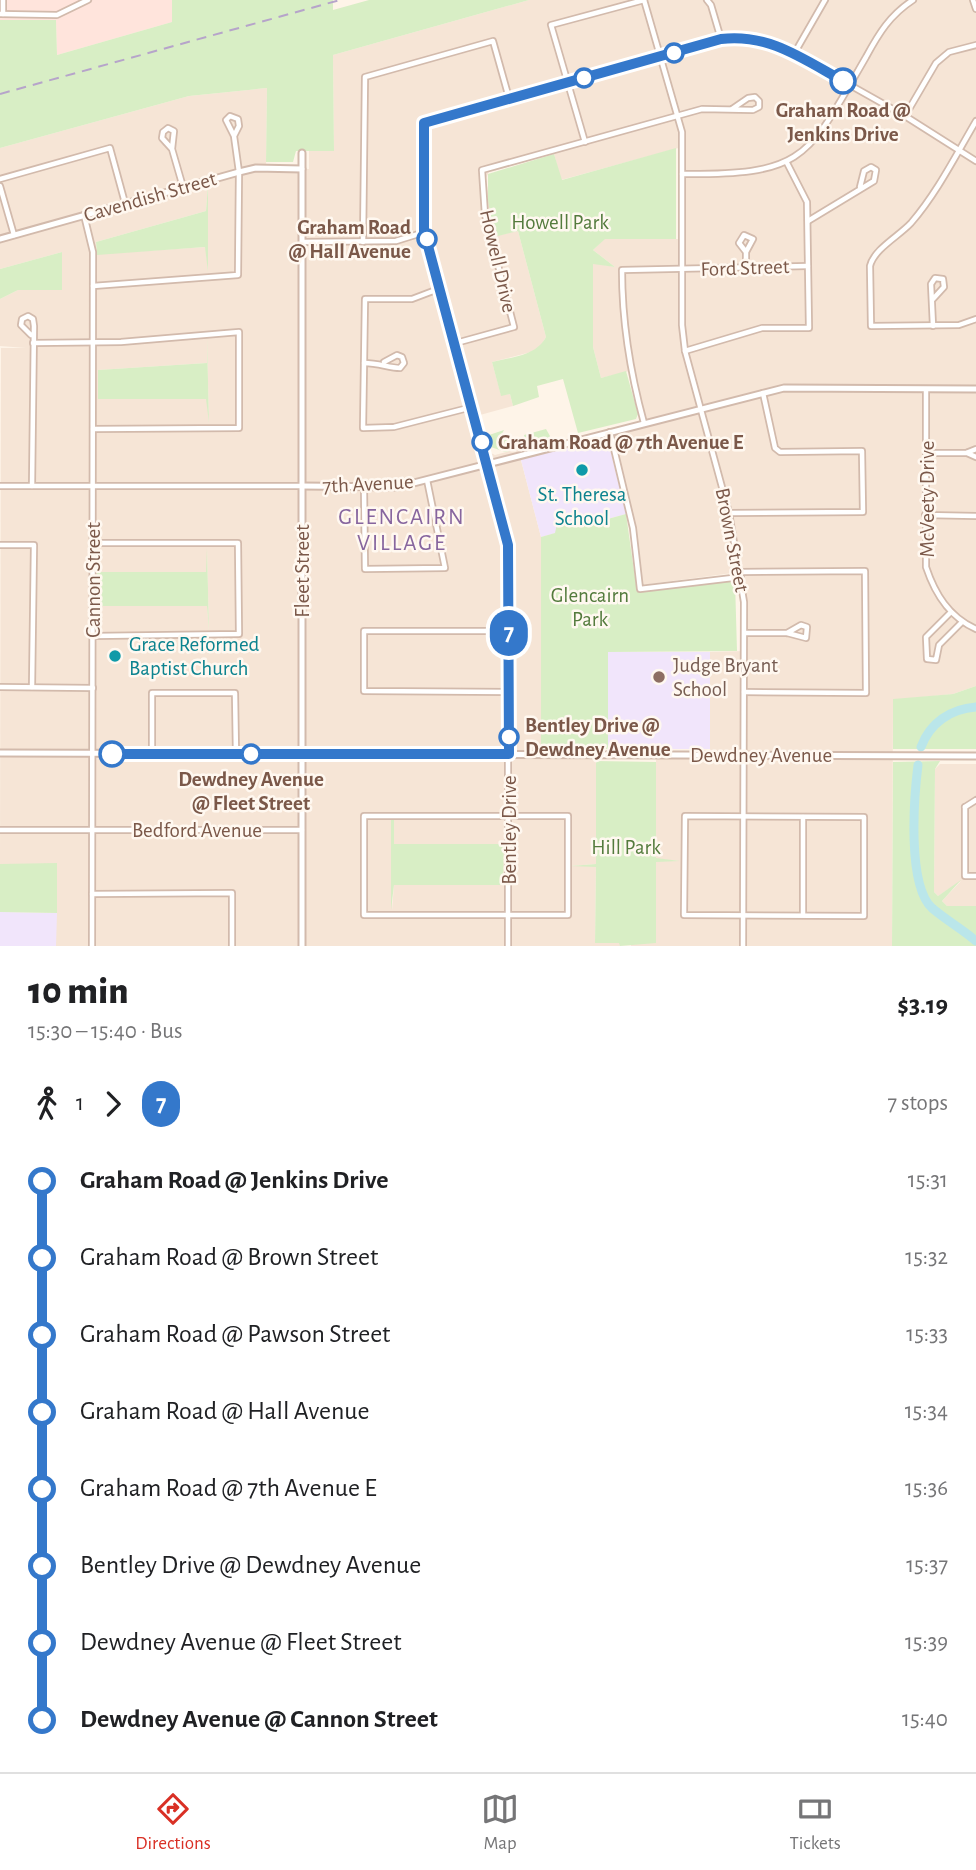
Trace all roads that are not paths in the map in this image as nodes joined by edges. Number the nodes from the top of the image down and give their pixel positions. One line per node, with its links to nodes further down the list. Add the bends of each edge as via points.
1 (3, 0): 10 (street)
2 (88, 0): 10 (street, via 57,15)
3 (644, 0): 14 (street, Brown Street); 15 (street, via 551,25)
4 (707, 0): 8 (street)
5 (825, 0): 13 (street)
6 (913, 0): 16 (street, via 884,26)
7 (973, 0): 9 (street)
8 (712, 2): 11 (street)
9 (976, 9)
10 (2, 14)
11 (721, 39): 13 (street, via 761,39); 14 (street)
12 (976, 45): 20 (street, via 949,52 936,63)
13 (794, 54): 16 (street)
14 (660, 57): 15 (street); 19 (street, Brown Street)
15 (568, 82): 17 (street); 23 (street)
16 (850, 85): 20 (street); 28 (street, via 827,126)
17 (509, 98): 39 (street, Bentley Drive, via 424,123); 43 (street, via 493,41 365,77)
18 (732, 110): 18 (street, via 753,110 759,101 748,98); 19 (street, Howell Drive, via 702,109)
19 (677, 116): 23 (street, Howell Drive); 31 (street, Brown Street, via 682,132)
20 (905, 116): 24 (street)
21 (976, 121): 24 (street)
22 (234, 135): 30 (street)
23 (585, 142): 55 (street, Howell Drive, via 482,170 485,215 513,327)
24 (960, 148): 27 (street); 52 (street, via 921,212 872,258 870,266 871,326)
25 (172, 149): 34 (street)
26 (302, 153): 29 (street, Fleet Street)
27 (976, 161)
28 (787, 163): 31 (street, via 759,172); 38 (street, via 804,191)
29 (302, 169): 30 (street, Cavendish Street); 42 (street, Fleet Street)
30 (239, 172): 34 (street, Cavendish Street); 48 (street, via 238,275)
31 (682, 174): 47 (street, Brown Street)
32 (0, 179): 36 (street, via 110,148)
33 (0, 186): 40 (street)
34 (183, 187): 36 (street, Cavendish Street)
35 (860, 187): 35 (street, via 874,181 876,170 864,171); 38 (street)
36 (125, 203): 37 (street, Cavendish Street)
37 (84, 215): 40 (street, Cavendish Street); 48 (street, Cannon Street, via 93,248)
38 (808, 221): 46 (street)
39 (425, 232): 43 (street, via 396,242); 49 (street, Bentley Drive)
40 (14, 235): 41 (street, Cavendish Street)
41 (0, 239)
42 (303, 242): 43 (street); 77 (street, Fleet Street)
43 (363, 242)
44 (746, 251): 45 (street)
45 (746, 265): 46 (street, Ford Street); 47 (street, Ford Street)
46 (808, 266): 57 (street, via 809,328 762,328)
47 (682, 271): 57 (street, Brown Street); 65 (street, Ford Street, via 622,270 622,323)
48 (93, 286): 54 (street, Cannon Street)
49 (441, 288): 55 (street, Bentley Drive); 59 (street, via 412,299 365,299)
50 (933, 299): 50 (street, via 944,288 943,279 932,281); 52 (street)
51 (976, 319): 52 (street, via 959,326)
52 (933, 326)
53 (32, 335): 56 (street)
54 (93, 342): 56 (street); 66 (street, Cannon Street); 66 (street, via 239,332 239,428)
55 (456, 342): 63 (street, Bentley Drive)
56 (33, 343): 75 (street)
57 (685, 351): 64 (street, Brown Street)
58 (384, 362): 59 (street)
59 (364, 363): 63 (street, via 363,428 394,427)
60 (976, 388): 61 (street, 7th Avenue)
61 (926, 390): 62 (street, 7th Avenue, via 784,388); 69 (street, McVeety Drive)
62 (762, 392): 64 (street, 7th Avenue); 79 (street, via 775,448 780,452 862,451 863,512)
63 (472, 407): 72 (street, Bentley Drive)
64 (701, 408): 65 (street, 7th Avenue); 79 (street, Brown Street)
65 (644, 423): 67 (street, 7th Avenue)
66 (93, 429): 76 (street, Cannon Street)
67 (610, 432): 72 (street, 7th Avenue); 84 (street, via 634,528 640,589)
68 (976, 449): 70 (street)
69 (927, 453): 70 (street); 80 (street, McVeety Drive)
70 (966, 453): 71 (street)
71 (976, 457)
72 (488, 464): 73 (street, 7th Avenue); 88 (street, Bentley Drive, via 508,545)
73 (427, 480): 78 (street, 7th Avenue, via 398,487); 78 (street, via 445,568 365,569)
74 (0, 485): 75 (street, 7th Avenue)
75 (32, 485): 76 (street, 7th Avenue)
76 (93, 486): 77 (street, 7th Avenue); 82 (street, Cannon Street)
77 (302, 486): 78 (street, 7th Avenue); 101 (street, Fleet Street)
78 (364, 486)
79 (729, 513): 84 (street, Brown Street)
80 (925, 515): 81 (street); 85 (street, McVeety Drive, via 926,567)
81 (976, 516)
82 (93, 543): 91 (street, Cannon Street); 91 (street, via 238,543 239,634)
83 (0, 545): 93 (street, via 34,545)
84 (741, 575): 89 (street, Brown Street); 96 (street, via 865,571 866,693)
85 (951, 612): 86 (street, McVeety Drive); 86 (street, via 926,637 927,659 936,660 939,645)
86 (962, 622): 87 (street, McVeety Drive)
87 (976, 629)
88 (509, 631): 95 (street, Bentley Drive); 95 (street, via 364,631 364,691)
89 (745, 633): 90 (street); 96 (street, Brown Street)
90 (787, 633): 90 (street, via 800,639 808,634 807,627 800,625)
91 (93, 636): 94 (street, Cannon Street)
92 (0, 687): 93 (street)
93 (32, 687): 94 (street)
94 (93, 688): 98 (street, Cannon Street)
95 (509, 692): 102 (street, Bentley Drive)
96 (744, 692): 103 (street, Brown Street)
97 (0, 753): 98 (street, Dewdney Avenue)
98 (92, 753): 99 (street, Dewdney Avenue); 110 (street, Cannon Street)
99 (152, 754): 100 (street, Dewdney Avenue); 100 (street, via 152,693 235,693)
100 (236, 754): 101 (street, Dewdney Avenue)
101 (302, 754): 102 (street, Dewdney Avenue); 111 (street, Fleet Street)
102 (509, 754): 103 (street, Dewdney Avenue); 106 (street, Bentley Drive)
103 (744, 755): 104 (street, Dewdney Avenue); 107 (street, Brown Street)
104 (976, 756)
105 (976, 803): 112 (street, via 965,807 965,876)
106 (509, 816): 114 (street, Bentley Drive); 114 (street, via 568,816 568,915); 114 (street, via 364,816 364,915)
107 (743, 817): 108 (street); 116 (street, Brown Street); 116 (street, via 685,816 684,915)
108 (803, 817): 115 (street); 115 (street, via 864,817 864,916)
109 (0, 830): 110 (street, Bedford Avenue)
110 (92, 830): 111 (street, Bedford Avenue); 113 (street, Cannon Street)
111 (302, 830): 119 (street, Fleet Street)
112 (976, 876)
113 (92, 894): 117 (street, Cannon Street); 118 (street, via 232,893)
114 (509, 915): 120 (street, Bentley Drive)
115 (803, 915): 116 (street)
116 (743, 916): 121 (street, Brown Street)
117 (92, 946)
118 (232, 946)
119 (302, 946)
120 (508, 946)
121 (743, 946)

